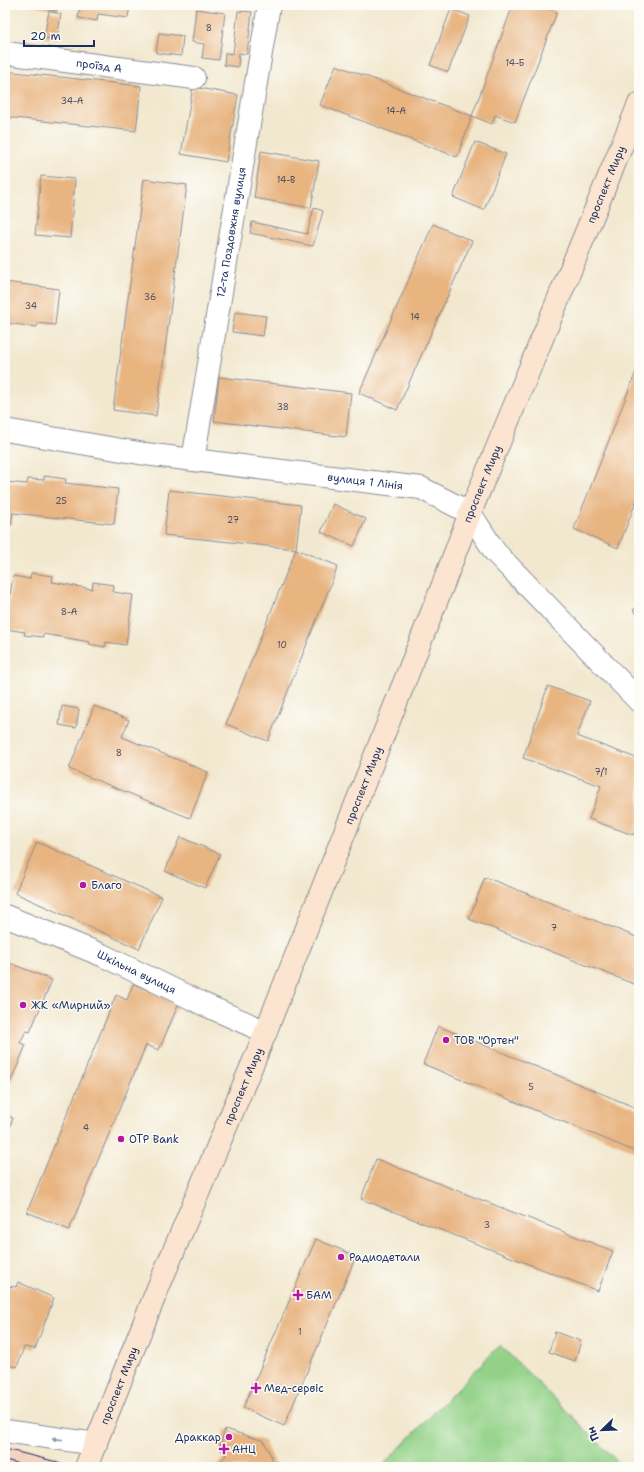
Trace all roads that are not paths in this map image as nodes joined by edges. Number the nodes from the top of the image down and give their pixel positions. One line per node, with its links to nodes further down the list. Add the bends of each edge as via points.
1 (269, 5): 6 (street, 12-та Поздовжня вулиця)
2 (5, 53): 3 (street, проїзд А)
3 (194, 78)
4 (639, 104): 7 (main road, проспект Миру)
5 (5, 430): 6 (street, вулиця 1 Лінія)
6 (193, 460): 7 (street, вулиця 1 Лінія, via 421,488)
7 (470, 513): 8 (street, via 495,552); 10 (main road, проспект Миру)
8 (639, 701)
9 (5, 916): 10 (street, Шкільна вулиця, via 102,955)
10 (266, 1032): 12 (main road, проспект Миру, via 158,1288)
11 (5, 1431): 12 (street, one-way to 11)
12 (96, 1444): 13 (main road, проспект Миру)
13 (86, 1467)

